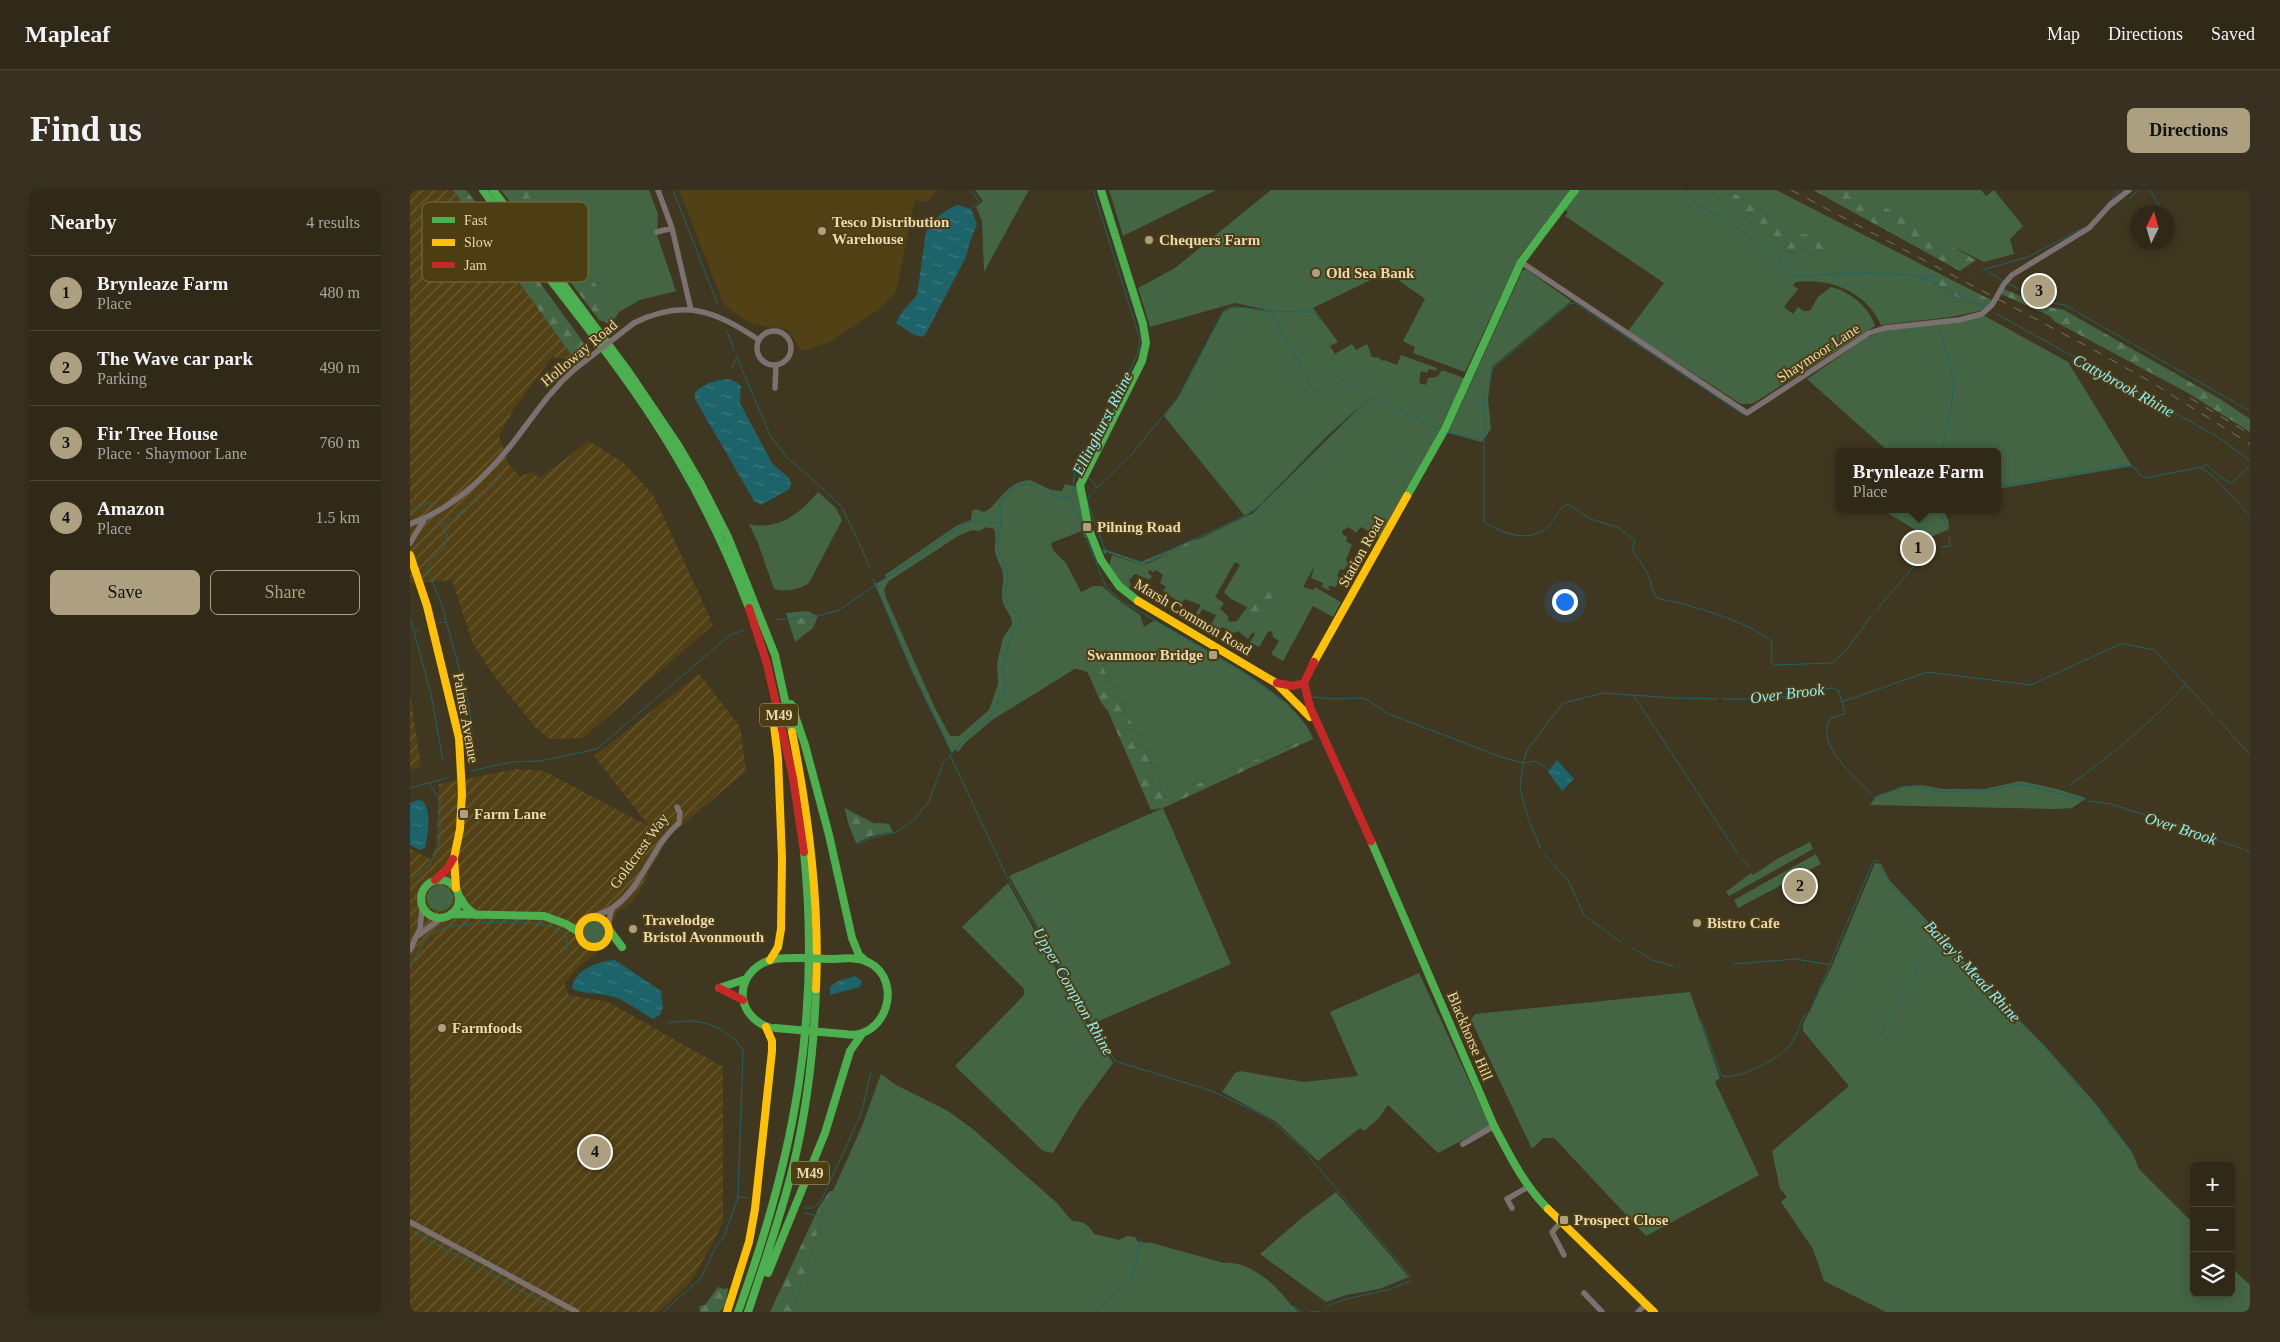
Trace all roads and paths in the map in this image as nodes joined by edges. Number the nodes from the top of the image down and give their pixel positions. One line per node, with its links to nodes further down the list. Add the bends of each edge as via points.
1 (483, 190): 7 (main road, M49)
2 (493, 190): 8 (main road, M49)
3 (658, 190): 9 (street)
4 (1101, 190): 26 (main road, Marsh Common Road, via 1146,342 1142,361 1080,485 1086,517 1106,571 1116,585 1156,613)
5 (1575, 190): 11 (main road, Station Road)
6 (2128, 190): 11 (street, Shaymoor Lane, via 2089,228 2042,255 2006,281 1992,305 1982,314 1869,333 1747,414)
7 (492, 202)
8 (502, 202)
9 (672, 228): 10 (street); 14 (street)
10 (657, 232)
11 (1522, 262): 27 (main road, Station Road, via 1444,432)
12 (552, 282): 24 (main road, M49, via 663,434 721,544)
13 (562, 282): 25 (main road, M49, via 631,373 702,486)
14 (691, 310): 15 (street, Holloway Road, via 710,312); 18 (street, Holloway Road, bridge, via 670,310 634,323 576,368 547,396 512,444 476,484)
15 (759, 340): 16 (street, via 759,355); 16 (street, via 773,331 783,333 790,340 789,356)
16 (776, 365): 17 (street)
17 (775, 388)
18 (426, 518): 19 (street, Holloway Road); 20 (street, Holloway Road)
19 (410, 524)
20 (410, 543)
21 (410, 555): 23 (main road, Palmer Avenue)
22 (410, 576): 23 (main road, Palmer Avenue)
23 (419, 586): 30 (main road, Palmer Avenue, via 449,690 460,746 462,810)
24 (760, 641): 46 (main road, M49, via 778,758 782,818 781,929 778,947); 65 (main road, M49, via 799,809 808,915 809,974 805,1044 792,1125 762,1245)
25 (778, 663): 47 (main road, M49, via 805,745 852,938 859,955); 66 (main road, M49, via 808,811 817,915 817,976 813,1045 803,1118 782,1211)
26 (1276, 683): 27 (main road, via 1293,686); 28 (main road, Marsh Common Road, via 1305,710)
27 (1304, 683): 28 (main road)
28 (1320, 731): 52 (main road, Blackhorse Hill, via 1348,788)
29 (677, 807): 34 (street, Goldcrest Way, via 679,823 666,834 632,888)
30 (454, 858): 31 (main road); 32 (main road, Palmer Avenue)
31 (435, 880): 32 (main road, via 447,881); 33 (main road, via 422,890)
32 (457, 892): 35 (main road, via 458,906); 36 (main road, via 466,907)
33 (422, 908): 38 (main road, via 430,916); 43 (street)
34 (612, 908): 37 (street, Goldcrest Way); 41 (street, Goldcrest Way)
35 (452, 914): 36 (main road); 38 (main road)
36 (476, 915): 39 (main road, via 542,915)
37 (594, 916): 40 (main road); 41 (main road, via 604,920)
38 (441, 918): 43 (street)
39 (560, 920): 40 (main road); 42 (main road)
40 (584, 920): 42 (main road)
41 (609, 928): 44 (main road); 44 (main road, via 622,947)
42 (579, 932): 44 (main road, via 589,946)
43 (418, 937): 45 (street)
44 (604, 944)
45 (410, 950)
46 (770, 960): 47 (main road, bridge, via 858,959); 48 (main road, via 758,966)
47 (867, 962): 51 (main road, via 883,976 888,989 888,1004 880,1020)
48 (746, 979): 49 (main road); 49 (main road, via 719,988)
49 (742, 1000): 50 (main road, via 752,1017)
50 (766, 1027): 51 (main road, bridge); 64 (main road, via 772,1051 758,1186 749,1242)
51 (862, 1034): 67 (main road, M49, via 850,1047 819,1151)
52 (1494, 1126): 53 (street); 54 (main road, Blackhorse Hill)
53 (1468, 1144)
54 (1528, 1187): 55 (street, via 1507,1199); 57 (main road, Blackhorse Hill)
55 (1512, 1208)
56 (410, 1222): 63 (street)
57 (1561, 1222): 58 (street, via 1552,1232); 62 (main road, Blackhorse Hill)
58 (1564, 1256)
59 (1584, 1293): 61 (street)
60 (1597, 1296): 61 (street)
61 (1592, 1301): 68 (street)
62 (1646, 1304): 69 (street); 70 (main road, Blackhorse Hill)
63 (577, 1312)
64 (727, 1312)
65 (738, 1312)
66 (748, 1312)
67 (752, 1312)
68 (1602, 1312)
69 (1638, 1312)
70 (1654, 1312)

